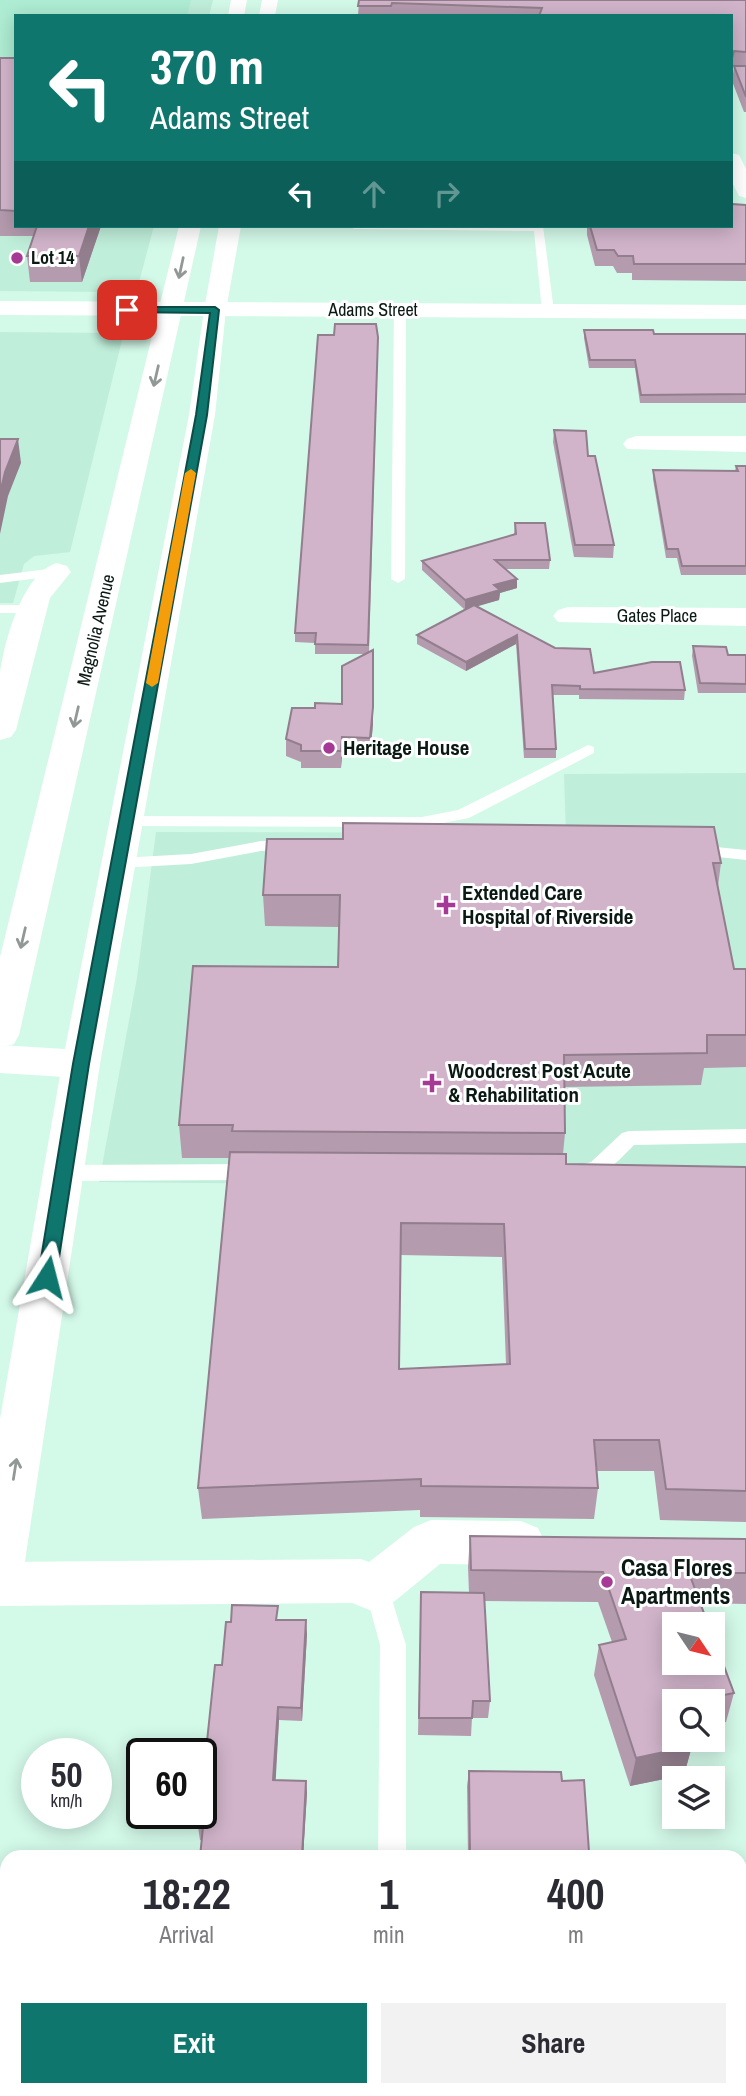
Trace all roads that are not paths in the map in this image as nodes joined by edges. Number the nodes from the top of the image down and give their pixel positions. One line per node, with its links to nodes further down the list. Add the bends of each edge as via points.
1 (733, 161): 2 (main road)
2 (746, 192)
3 (190, 228): 7 (main road, Magnolia Avenue, one-way to 7)
4 (230, 228): 8 (main road)
5 (539, 228): 10 (lane)
6 (0, 308): 7 (main road, Adams Street)
7 (172, 310): 8 (main road, Adams Street); 28 (main road, Magnolia Avenue, one-way to 28)
8 (215, 310): 9 (main road, Adams Street); 23 (main road, via 202,415)
9 (400, 310): 10 (main road, Adams Street); 16 (lane)
10 (548, 311): 11 (main road, Adams Street)
11 (746, 312)
12 (636, 444): 13 (main road)
13 (746, 444)
14 (57, 572): 15 (lane); 18 (main road, via 36,596)
15 (0, 579)
16 (398, 579)
17 (0, 609): 18 (lane)
18 (33, 609): 21 (main road)
19 (568, 616): 20 (main road, Gates Place)
20 (746, 617)
21 (0, 730)
22 (588, 750): 23 (lane, via 463,814 422,822)
23 (126, 821): 27 (main road)
24 (315, 845): 27 (lane, via 261,846 191,859)
25 (677, 849): 26 (lane)
26 (746, 855)
27 (118, 863): 30 (main road)
28 (0, 1035)
29 (0, 1059): 30 (main road)
30 (81, 1064): 33 (main road)
31 (746, 1136): 34 (lane, via 629,1139 598,1167)
32 (270, 1172): 33 (lane)
33 (64, 1173): 36 (main road, one-way to 33)
34 (556, 1176)
35 (568, 1544): 38 (main road, via 431,1542)
36 (0, 1561)
37 (0, 1584): 38 (main road, via 360,1581)
38 (372, 1589): 39 (lane, via 379,1595 393,1645)
39 (392, 1850)

